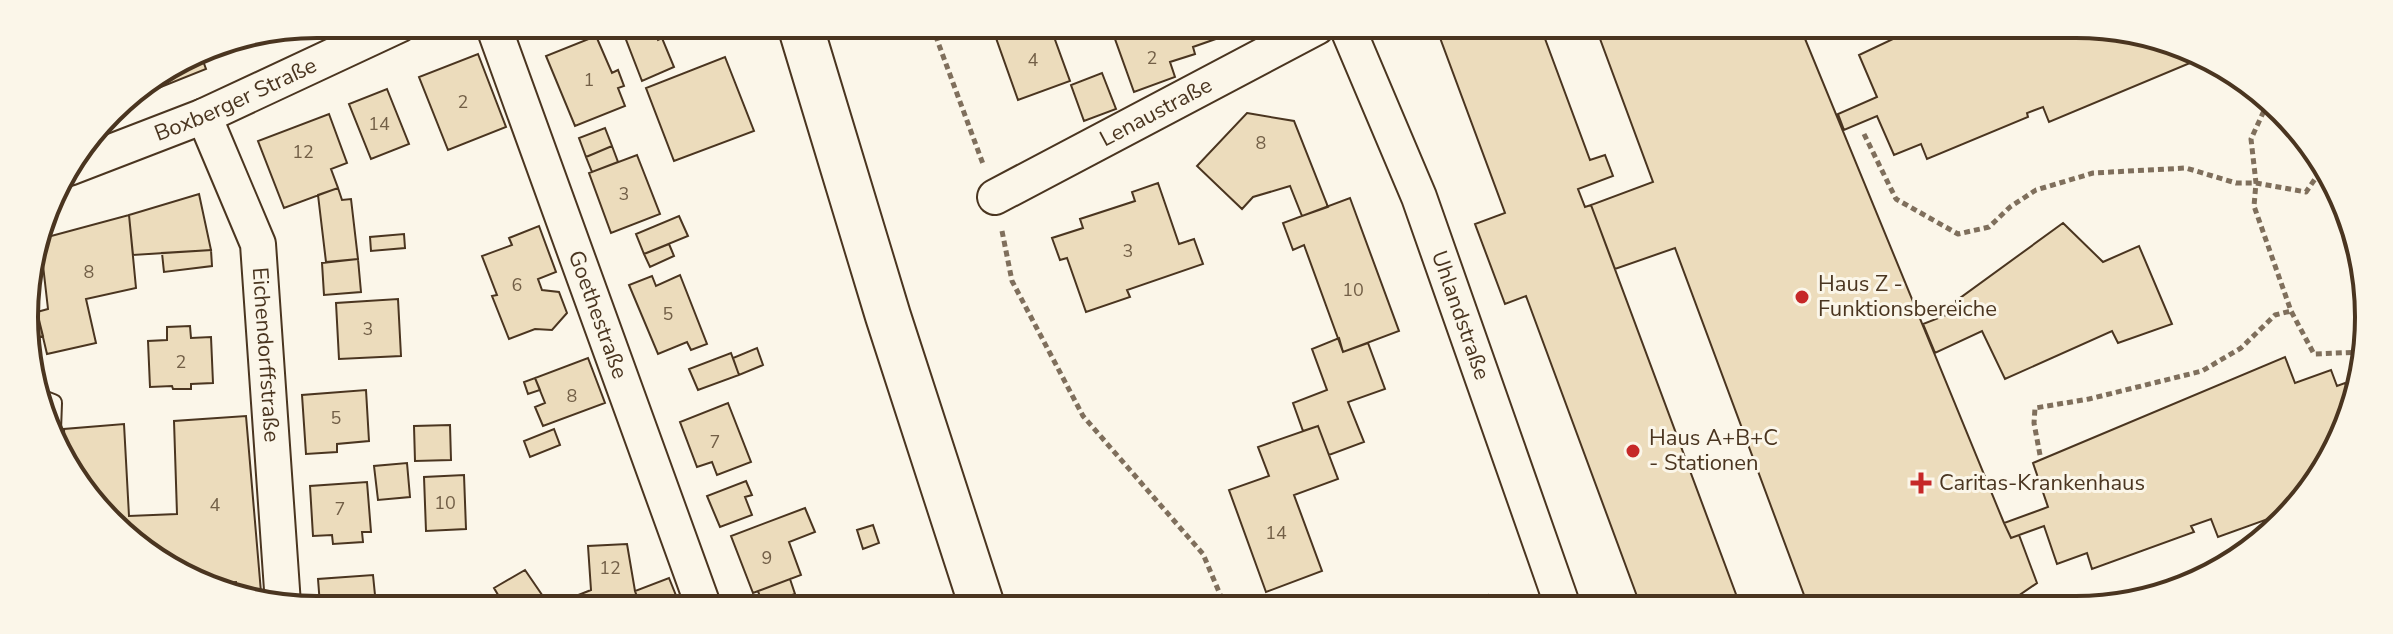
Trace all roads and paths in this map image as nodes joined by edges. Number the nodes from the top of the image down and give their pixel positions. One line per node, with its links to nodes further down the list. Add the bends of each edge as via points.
1 (1295, 38): 13 (street, Lenaustraße)
2 (1352, 38): 21 (street, Uhlandstraße, via 1419,197)
3 (369, 39): 8 (street, Boxberger Straße)
4 (498, 39): 18 (street, Goethestraße)
5 (804, 39): 19 (main road)
6 (937, 39): 13 (path)
7 (2264, 111): 12 (path, via 2251,139)
8 (204, 116): 10 (street, Boxberger Straße); 17 (street, Eichendorffstraße, via 258,244)
9 (1864, 134): 12 (path, via 1896,199 1958,234 1989,227 2036,190 2093,173 2186,168 2236,183)
10 (85, 162)
11 (2316, 177): 12 (path, via 2306,192)
12 (2256, 183): 14 (path, via 2254,206)
13 (995, 197): 20 (path, via 1012,281 1083,416 1203,554)
14 (2291, 311): 15 (path, via 2314,354); 16 (path, via 2275,315 2241,348 2202,371 2035,408)
15 (2353, 352)
16 (2040, 455)
17 (282, 594)
18 (700, 596)
19 (979, 596)
20 (1221, 596)
21 (1559, 596)

